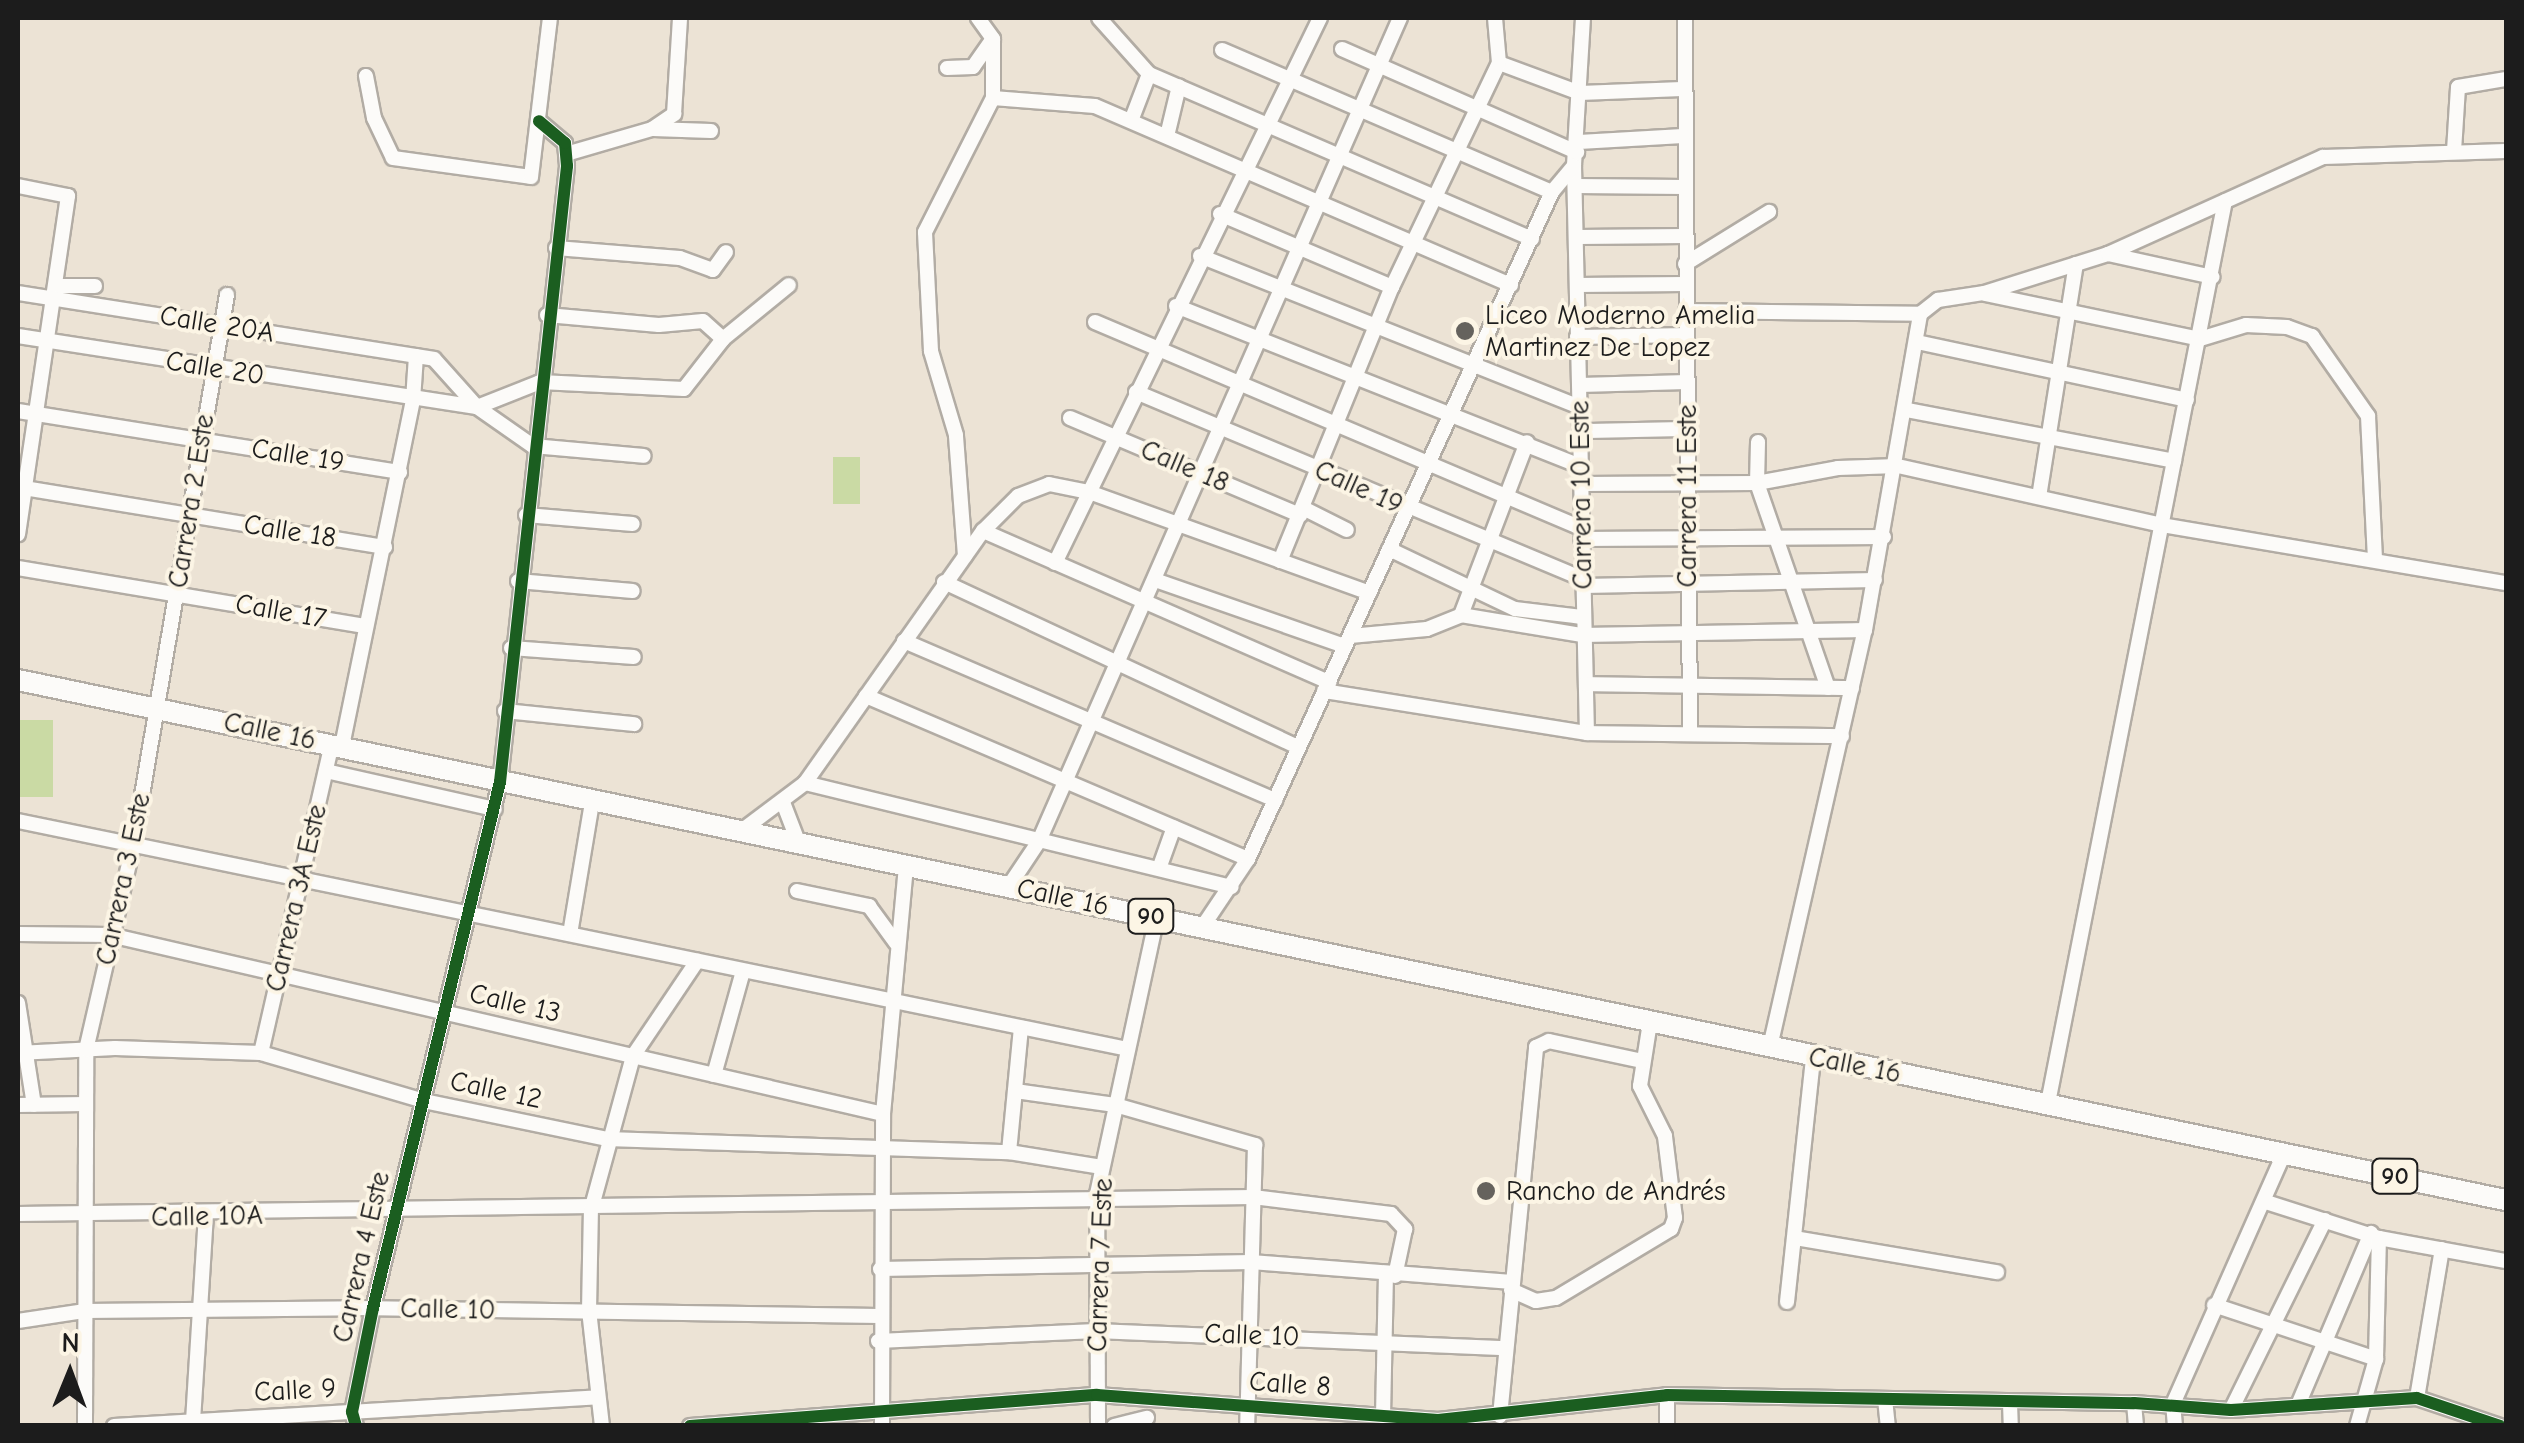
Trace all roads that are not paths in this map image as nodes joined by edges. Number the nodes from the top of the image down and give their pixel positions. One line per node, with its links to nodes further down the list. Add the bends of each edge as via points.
1 (550, 18): 26 (street)
2 (680, 18): 29 (street, via 674,114)
3 (978, 18): 10 (street)
4 (1100, 18): 16 (street)
5 (1320, 18): 18 (street)
6 (1400, 18): 15 (street)
7 (1495, 18): 13 (street)
8 (1583, 18): 22 (street, Carrera 10 Este)
9 (1685, 18): 21 (street, Carrera 11 Este)
10 (992, 39): 14 (street, via 973,67); 23 (street)
11 (1222, 50): 18 (street)
12 (1342, 50): 15 (street)
13 (1499, 63): 22 (street); 25 (street)
14 (947, 68)
15 (1381, 69): 24 (street); 25 (street)
16 (1148, 74): 20 (street); 27 (street)
17 (366, 76): 26 (street, via 374,118 393,158 531,176)
18 (1288, 78): 24 (street); 28 (street)
19 (2506, 79): 33 (street, via 2458,87)
20 (1179, 86): 28 (street); 31 (street)
21 (1682, 89): 22 (street); 32 (street, Carrera 11 Este)
22 (1580, 93): 36 (street, Carrera 10 Este)
23 (993, 98): 27 (street, via 1095,106); 150 (street, via 925,232 931,351 956,435)
24 (1361, 110): 35 (street); 38 (street)
25 (1474, 112): 35 (street); 36 (street)
26 (539, 121): 37 (street, via 565,143)
27 (1131, 121): 31 (street)
28 (1264, 126): 38 (street); 39 (street)
29 (652, 130): 30 (street); 37 (street)
30 (712, 131)
31 (1167, 136): 39 (street)
32 (1683, 136): 36 (street); 42 (street, Carrera 11 Este)
33 (2454, 151): 34 (street); 45 (street, via 2323,157)
34 (2506, 151)
35 (1458, 152): 43 (street); 44 (street)
36 (1577, 153): 41 (street, Carrera 10 Este); 43 (street)
37 (566, 154): 53 (street, Carrera 4 Este)
38 (1339, 158): 44 (street); 46 (street)
39 (1242, 170): 46 (street); 48 (street)
40 (18, 186): 69 (street, via 68,196)
41 (1576, 186): 42 (street); 49 (street, Carrera 10 Este)
42 (1684, 188): 50 (street, Carrera 11 Este)
43 (1552, 192): 51 (street)
44 (1437, 198): 51 (street); 52 (street)
45 (2226, 200): 56 (street); 60 (street)
46 (1318, 204): 52 (street); 54 (street)
47 (1769, 212): 58 (street)
48 (1220, 214): 54 (street); 57 (street)
49 (1578, 236): 50 (street); 64 (street, Carrera 10 Este)
50 (1684, 236): 58 (street, Carrera 11 Este)
51 (1532, 238): 63 (street)
52 (1415, 244): 63 (street); 66 (street)
53 (556, 248): 55 (street, via 680,258 713,270); 76 (street, Carrera 4 Este)
54 (1300, 249): 66 (street); 67 (street)
55 (726, 252)
56 (2108, 254): 59 (street); 60 (street)
57 (1200, 256): 67 (street); 72 (street)
58 (1685, 264): 61 (street, Carrera 11 Este)
59 (2076, 264): 70 (street); 74 (street)
60 (2213, 278): 84 (street)
61 (1685, 284): 64 (street); 73 (street, Carrera 11 Este)
62 (790, 285): 83 (street)
63 (1511, 285): 90 (street)
64 (1577, 285): 82 (street, Carrera 10 Este)
65 (95, 286): 69 (street)
66 (1392, 287): 79 (street)
67 (1284, 290): 79 (street); 86 (street)
68 (18, 293): 69 (street, Calle 20A)
69 (58, 293): 78 (street, Calle 20A); 85 (street)
70 (1984, 294): 74 (street); 75 (street, via 1938,300)
71 (227, 295): 78 (street, Carrera 2 Este)
72 (1176, 306): 86 (street); 88 (street)
73 (1686, 311): 75 (street); 80 (street, Carrera 11 Este)
74 (2070, 312): 84 (street); 92 (street)
75 (1920, 314): 87 (street)
76 (547, 315): 83 (street, via 658,325 702,321); 94 (street, Carrera 4 Este)
77 (1095, 322): 88 (street)
78 (220, 325): 89 (street, Calle 20A); 91 (street, Carrera 2 Este)
79 (1378, 328): 90 (street); 93 (street)
80 (1687, 335): 82 (street); 95 (street, Carrera 11 Este)
81 (18, 336): 85 (street, Calle 20)
82 (1576, 337): 96 (street, Carrera 10 Este)
83 (723, 339): 94 (street, via 684,389 674,392)
84 (2200, 339): 100 (street); 151 (street, via 2246,325 2312,336 2368,416)
85 (50, 340): 91 (street, Calle 20); 106 (street)
86 (1262, 342): 93 (street); 97 (street)
87 (1917, 342): 92 (street); 103 (street)
88 (1156, 351): 97 (street); 98 (street)
89 (416, 356): 99 (street, Carrera 3A Este); 101 (street, via 438,362)
90 (1476, 365): 102 (street); 105 (street)
91 (212, 367): 99 (street, Calle 20); 114 (street, Carrera 2 Este)
92 (2060, 374): 100 (street); 113 (street)
93 (1360, 375): 105 (street); 108 (street)
94 (540, 382): 101 (street); 117 (street, Carrera 4 Este)
95 (1687, 382): 96 (street); 109 (street, Carrera 11 Este)
96 (1580, 385): 102 (street, Carrera 10 Este)
97 (1241, 387): 108 (street); 110 (street)
98 (1136, 392): 110 (street, Calle 19); 112 (street)
99 (414, 400): 101 (street, Calle 20); 124 (street, Carrera 3A Este)
100 (2186, 400): 120 (street)
101 (478, 407): 117 (street)
102 (1581, 408): 111 (street, Carrera 10 Este)
103 (1908, 410): 113 (street); 121 (street)
104 (18, 411): 106 (street, Calle 19)
105 (1454, 412): 115 (street); 119 (street)
106 (38, 414): 114 (street, Calle 19); 129 (street)
107 (1070, 418): 112 (street, Calle 18)
108 (1340, 423): 119 (street); 123 (street)
109 (1688, 429): 111 (street); 126 (street, Carrera 11 Este)
110 (1221, 430): 123 (street, Calle 19); 125 (street)
111 (1583, 432): 122 (street, Carrera 10 Este)
112 (1115, 437): 125 (street, Calle 18); 130 (street)
113 (2047, 437): 120 (street); 132 (street)
114 (201, 438): 124 (street, Calle 19); 135 (street, Carrera 2 Este)
115 (1527, 442): 122 (street); 131 (street)
116 (1758, 442): 127 (street)
117 (533, 446): 118 (street); 136 (street, Carrera 4 Este)
118 (644, 456)
119 (1431, 460): 131 (street); 133 (street)
120 (2174, 462): 139 (street)
121 (1898, 466): 127 (street); 132 (street); 145 (street)
122 (1582, 467): 128 (street, Carrera 10 Este)
123 (1320, 468): 133 (street, Calle 19); 134 (street)
124 (400, 472): 148 (street, Carrera 3A Este)
125 (1202, 473): 134 (street, Calle 18); 138 (street)
126 (1686, 482): 127 (street); 128 (street); 146 (street, Carrera 11 Este)
127 (1757, 482): 144 (street)
128 (1582, 484): 143 (street, Carrera 10 Este)
129 (22, 488): 135 (street, Calle 18); 142 (street)
130 (1089, 492): 138 (street); 141 (street, via 1049,484 1018,496); 153 (street)
131 (1506, 496): 143 (street); 147 (street)
132 (2039, 497): 139 (street)
133 (1409, 510): 147 (street, Calle 19); 149 (street)
134 (1302, 511): 140 (street, Calle 18); 152 (street)
135 (188, 514): 148 (street, Calle 18); 165 (street, Carrera 2 Este)
136 (526, 515): 137 (street); 157 (street, Carrera 4 Este)
137 (633, 524)
138 (1180, 524): 152 (street); 155 (street)
139 (2162, 525): 151 (street); 245 (street)
140 (1348, 530)
141 (983, 532): 150 (street); 153 (street)
142 (18, 534)
143 (1581, 534): 146 (street); 159 (street, Carrera 10 Este)
144 (1776, 536): 145 (street); 146 (street); 160 (street)
145 (1884, 537): 156 (street)
146 (1686, 538): 162 (street, Carrera 11 Este)
147 (1487, 541): 159 (street, Calle 19); 163 (street)
148 (385, 547): 173 (street, Carrera 3A Este)
149 (1389, 549): 163 (street); 166 (street)
150 (966, 556): 158 (street)
151 (2375, 557): 161 (street)
152 (1280, 561): 166 (street)
153 (1055, 563): 168 (street)
154 (18, 568): 165 (street, Calle 17)
155 (1154, 580): 167 (street); 168 (street)
156 (1875, 580): 160 (street, Calle 19); 174 (street)
157 (518, 581): 164 (street); 180 (street, Carrera 4 Este)
158 (944, 582): 179 (street); 182 (street)
159 (1584, 582): 162 (street, Calle 19); 171 (street, Carrera 10 Este)
160 (1791, 582): 162 (street, Calle 19); 175 (street)
161 (2506, 583)
162 (1688, 584): 176 (street, Carrera 11 Este)
163 (1471, 590): 169 (street); 170 (street)
164 (634, 591)
165 (176, 592): 173 (street, Calle 17); 190 (street, Carrera 2 Este)
166 (1369, 593): 178 (street)
167 (1199, 596): 172 (street); 178 (street)
168 (1145, 602): 172 (street); 182 (street)
169 (1461, 615): 170 (street); 178 (street, via 1427,629)
170 (1514, 616): 171 (street); 177 (street)
171 (1582, 617): 177 (street, Carrera 10 Este)
172 (1187, 620): 186 (street)
173 (366, 626): 197 (street, Carrera 3A Este)
174 (1864, 630): 175 (street); 188 (street)
175 (1808, 631): 176 (street); 187 (street)
176 (1688, 632): 177 (street); 185 (street, Carrera 11 Este)
177 (1582, 635): 184 (street, Carrera 10 Este)
178 (1347, 641): 186 (street)
179 (904, 642): 189 (street); 192 (street)
180 (511, 648): 181 (street); 191 (street, Carrera 4 Este)
181 (634, 658)
182 (1115, 666): 192 (street); 198 (street)
183 (18, 680): 190 (highway, Calle 16 / 90)
184 (1586, 684): 185 (street); 194 (street, Carrera 10 Este)
185 (1688, 685): 187 (street); 195 (street, Carrera 11 Este)
186 (1327, 687): 194 (street); 198 (street)
187 (1828, 688): 188 (street)
188 (1852, 688): 196 (street)
189 (866, 696): 200 (street); 202 (street)
190 (156, 707): 197 (highway, Calle 16 / 90); 211 (street, Carrera 3 Este)
191 (504, 711): 193 (street); 201 (street, Carrera 4 Este)
192 (1092, 721): 200 (street); 203 (street)
193 (634, 724)
194 (1587, 733): 195 (street)
195 (1690, 734): 196 (street)
196 (1842, 736): 235 (street)
197 (337, 745): 199 (street, Carrera 3A Este); 201 (highway, Calle 16 / 90)
198 (1298, 747): 203 (street)
199 (326, 771): 206 (street); 216 (street, Carrera 3A Este)
200 (1066, 781): 208 (street); 210 (street)
201 (500, 782): 204 (highway, Calle 16 / 90); 206 (street, Carrera 4 Este)
202 (805, 783): 205 (street); 210 (street)
203 (1275, 800): 213 (street)
204 (592, 802): 209 (highway, Calle 16 / 90); 224 (street)
205 (784, 805): 209 (street); 212 (street)
206 (494, 810): 220 (street, Carrera 4 Este)
207 (18, 821): 211 (street)
208 (1174, 827): 213 (street); 215 (street)
209 (739, 832): 212 (highway, Calle 16 / 90)
210 (1039, 841): 215 (street); 217 (street)
211 (134, 842): 216 (street); 225 (street, Carrera 3 Este)
212 (799, 844): 214 (highway, Calle 16 / 90)
213 (1248, 859): 218 (street)
214 (906, 864): 217 (highway, Calle 16 / 90); 226 (street)
215 (1160, 866): 218 (street)
216 (301, 877): 220 (street); 229 (street, Carrera 3A Este)
217 (1009, 886): 221 (highway, Calle 16 / 90)
218 (1231, 887): 222 (street)
219 (797, 891): 226 (street, via 869,906)
220 (470, 913): 224 (street); 232 (street, Carrera 4 Este)
221 (1157, 917): 222 (highway, Calle 16 / 90); 236 (street, Carrera 7 Este)
222 (1203, 926): 234 (highway, Calle 16 / 90)
223 (18, 934): 225 (street, Calle 13)
224 (570, 934): 227 (street)
225 (110, 935): 229 (street, Calle 13); 237 (street, Carrera 3 Este)
226 (896, 944): 231 (street)
227 (697, 961): 228 (street); 240 (street)
228 (743, 971): 231 (street); 242 (street)
229 (279, 974): 232 (street, Calle 13); 239 (street, Carrera 3A Este)
230 (18, 1002): 238 (street)
231 (890, 1002): 233 (street); 249 (street)
232 (445, 1013): 240 (street, Calle 13); 244 (street, Carrera 4 Este)
233 (1021, 1028): 236 (street); 243 (street)
234 (1645, 1044): 235 (highway, Calle 16 / 90); 275 (street, via 1549,1041 1536,1047); 275 (street, via 1641,1092 1665,1136 1676,1218 1671,1229 1556,1298 1536,1302)
235 (1770, 1047): 241 (highway, Calle 16 / 90)
236 (1128, 1049): 248 (street, Carrera 7 Este)
237 (86, 1050): 238 (street, Calle 12); 239 (street, Calle 12); 246 (street, Carrera 3 Este)
238 (22, 1053): 247 (street)
239 (261, 1053): 244 (street, Calle 12)
240 (633, 1056): 242 (street, Calle 13); 250 (street)
241 (1811, 1065): 245 (highway, Calle 16 / 90); 267 (street)
242 (714, 1075): 249 (street, Calle 13)
243 (1015, 1090): 248 (street); 252 (street)
244 (424, 1101): 250 (street, Calle 12); 261 (street, Carrera 4 Este)
245 (2048, 1103): 253 (highway, Calle 16 / 90)
246 (86, 1104): 247 (street); 264 (street, Carrera 3 Este)
247 (26, 1105)
248 (1115, 1105): 254 (street, Carrera 7 Este); 257 (street, via 1256,1145)
249 (882, 1114): 251 (street)
250 (606, 1139): 251 (street, Calle 12); 260 (street)
251 (882, 1146): 252 (street, Calle 12); 259 (street)
252 (1009, 1152): 254 (street, Calle 12)
253 (2284, 1152): 255 (street); 258 (highway, 90)
254 (1102, 1167): 256 (street, Carrera 7 Este)
255 (2270, 1193): 265 (street); 277 (street)
256 (1097, 1194): 257 (street, Calle 10A); 259 (street, Calle 10A); 271 (street, Carrera 7 Este)
257 (1253, 1197): 270 (street); 274 (street, Calle 10A, via 1391,1214 1405,1228)
258 (2506, 1200)
259 (880, 1206): 260 (street, Calle 10A); 272 (street)
260 (591, 1210): 261 (street, Calle 10A); 281 (street)
261 (397, 1213): 263 (street, Calle 10A); 278 (street, Carrera 4 Este)
262 (18, 1214): 264 (street, Calle 10A)
263 (206, 1216): 264 (street, Calle 10A); 279 (street)
264 (86, 1218): 280 (street, Carrera 3 Este)
265 (2324, 1220): 266 (street); 284 (street)
266 (2375, 1236): 268 (street); 288 (street); 291 (street)
267 (1794, 1238): 273 (street); 276 (street)
268 (2442, 1249): 269 (street); 297 (street)
269 (2506, 1261)
270 (1251, 1262): 271 (street); 274 (street); 286 (street)
271 (1095, 1266): 272 (street); 285 (street, Carrera 7 Este)
272 (880, 1269): 282 (street)
273 (1997, 1272)
274 (1390, 1275): 275 (street); 287 (street)
275 (1512, 1286): 290 (street)
276 (1788, 1302)
277 (2214, 1304): 284 (street); 301 (street)
278 (373, 1308): 279 (street, Calle 10); 281 (street, Calle 10); 307 (street, Carrera 4 Este)
279 (198, 1310): 280 (street, Calle 10); 309 (street)
280 (86, 1311): 283 (street, Calle 10); 312 (street, Carrera 3 Este)
281 (589, 1312): 282 (street, Calle 10); 295 (street)
282 (879, 1316): 289 (street)
283 (18, 1321)
284 (2274, 1325): 288 (street); 304 (street)
285 (1096, 1331): 286 (street, Calle 10); 289 (street, Calle 10); 292 (street, Carrera 7 Este)
286 (1247, 1334): 287 (street, Calle 10); 303 (street)
287 (1384, 1340): 290 (street, Calle 10); 305 (street)
288 (2321, 1340): 291 (street); 302 (street)
289 (878, 1341): 308 (street)
290 (1506, 1348): 306 (street)
291 (2376, 1359): 296 (street)
292 (1098, 1395): 294 (street, Calle 8); 308 (street, Calle 8); 316 (street, Carrera 7 Este)
293 (1667, 1395): 298 (street, Calle 8); 306 (street, Calle 8, via 1608,1397); 319 (street)
294 (1142, 1396): 303 (street, Calle 8); 310 (street)
295 (598, 1397): 307 (street, Calle 9); 314 (street)
296 (2364, 1398): 297 (street, Calle 8); 302 (street, Calle 8); 324 (street)
297 (2417, 1398): 325 (street, Calle 8)
298 (1886, 1399): 299 (street, Calle 8); 320 (street)
299 (2010, 1403): 300 (street, Calle 8); 321 (street)
300 (2134, 1403): 301 (street, Calle 8); 322 (street)
301 (2174, 1404): 304 (street, Calle 8); 323 (street)
302 (2298, 1404): 304 (street, Calle 8)
303 (1247, 1406): 305 (street, Calle 8); 318 (street)
304 (2231, 1410)
305 (1382, 1416): 306 (street, Calle 8)
306 (1500, 1416)
307 (354, 1419): 309 (street, Calle 9)
308 (882, 1420): 315 (street, Calle 8)
309 (193, 1421): 311 (street, Calle 9)
310 (1148, 1422): 317 (street)
311 (139, 1425): 313 (street, Calle 9)
312 (86, 1426)
313 (114, 1426)
314 (602, 1426)
315 (690, 1426)
316 (1098, 1426)
317 (1114, 1426)
318 (1247, 1426)
319 (1667, 1426)
320 (1888, 1426)
321 (2010, 1426)
322 (2136, 1426)
323 (2175, 1426)
324 (2357, 1426)
325 (2500, 1426)

